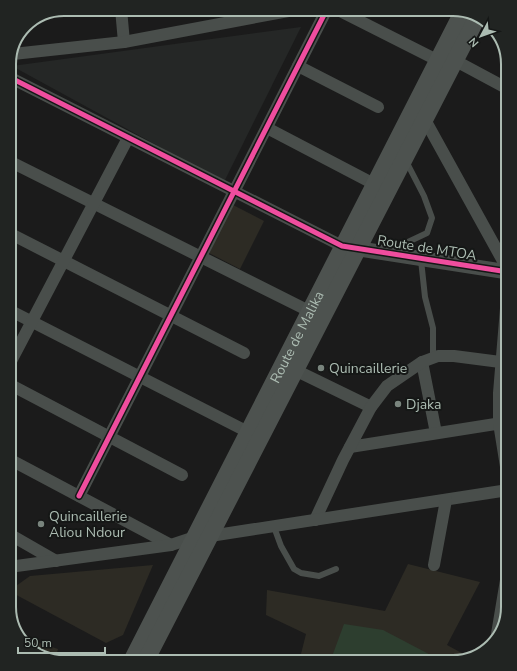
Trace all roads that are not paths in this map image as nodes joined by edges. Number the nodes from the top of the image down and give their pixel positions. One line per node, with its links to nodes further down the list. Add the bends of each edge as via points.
1 (122, 16): 7 (street)
2 (260, 16): 7 (street)
3 (323, 16): 11 (street)
4 (350, 16): 9 (street)
5 (460, 17): 9 (main road, Route de Malika)
6 (475, 21): 10 (main road, Route de Malika)
7 (124, 42): 8 (street)
8 (18, 53)
9 (437, 60): 20 (main road, Route de Malika)
10 (454, 60): 13 (street); 15 (main road, Route de Malika)
11 (298, 66): 14 (street); 16 (street)
12 (16, 81): 17 (street)
13 (501, 85)
14 (378, 107)
15 (424, 118): 18 (main road, Route de Malika); 27 (street)
16 (267, 128): 20 (street); 21 (street)
17 (128, 138): 21 (street); 22 (street)
18 (404, 158): 24 (main road, Route de Malika); 25 (lane, via 424,196 432,218 427,233)
19 (16, 164): 22 (street)
20 (374, 184): 24 (main road, Route de Malika)
21 (234, 191): 24 (street); 26 (street)
22 (93, 203): 26 (street); 29 (street)
23 (16, 236): 29 (street)
24 (350, 248): 25 (street, Route de MTOA); 31 (main road, Route de Malika); 39 (main road, Route de Malika)
25 (384, 254): 28 (street, Route de MTOA)
26 (201, 257): 31 (street); 33 (street)
27 (501, 258)
28 (421, 259): 30 (street, Route de MTOA); 37 (lane, via 433,328)
29 (63, 260): 33 (street); 34 (street)
30 (501, 270)
31 (309, 311): 44 (main road, Route de Malika)
32 (16, 314): 34 (street)
33 (171, 316): 36 (street); 40 (street)
34 (32, 322): 35 (street); 40 (street)
35 (16, 352)
36 (244, 353)
37 (428, 360): 38 (street, via 454,356); 42 (street, via 387,386); 45 (street)
38 (501, 362)
39 (295, 370): 42 (street); 55 (main road, Route de Malika)
40 (140, 377): 44 (street); 46 (street)
41 (16, 388): 46 (street)
42 (371, 407): 47 (street)
43 (501, 423): 45 (street)
44 (248, 432): 55 (main road, Route de Malika)
45 (436, 433): 47 (street)
46 (109, 437): 49 (street); 51 (street)
47 (350, 447): 53 (street)
48 (16, 463): 51 (street)
49 (182, 476)
50 (501, 491): 52 (street)
51 (79, 496): 57 (street)
52 (446, 500): 53 (street); 59 (street)
53 (315, 520): 54 (street)
54 (274, 527): 55 (street); 61 (lane, via 294,569 319,576)
55 (202, 537): 57 (street); 62 (main road, Route de Malika); 63 (main road, Route de Malika)
56 (16, 538): 58 (street)
57 (171, 545): 58 (street)
58 (56, 561): 60 (street)
59 (434, 565)
60 (16, 566)
61 (336, 569)
62 (135, 655)
63 (148, 655)

